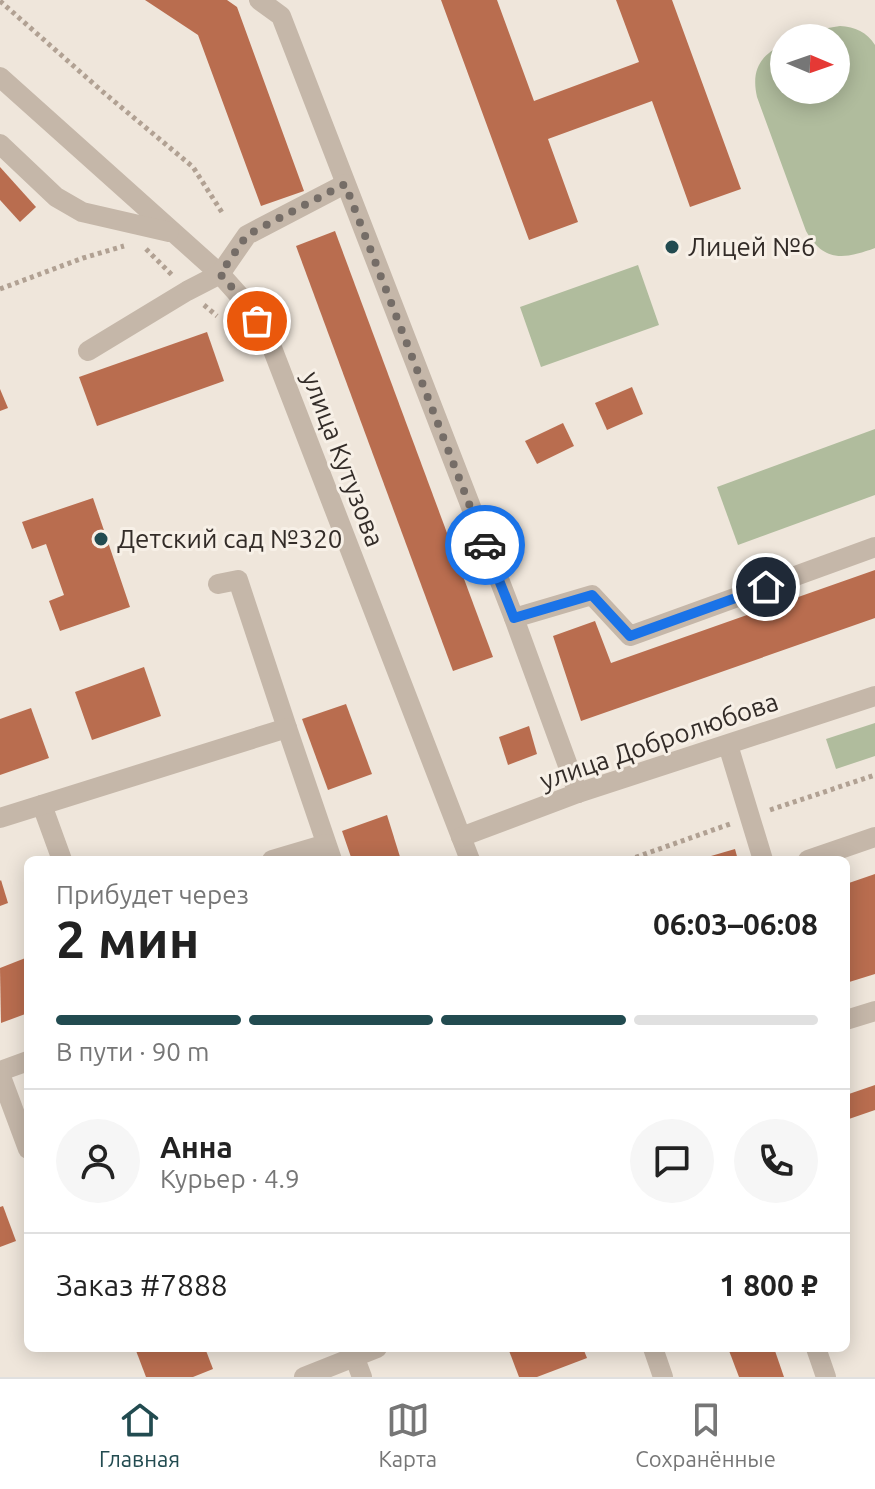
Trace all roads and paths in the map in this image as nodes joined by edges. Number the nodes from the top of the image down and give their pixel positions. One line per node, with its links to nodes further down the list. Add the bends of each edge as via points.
1 (259, 0): 5 (street, via 281,16)
2 (0, 1): 6 (path, via 193,167)
3 (0, 77): 7 (street, улица Кутузова)
4 (0, 144): 7 (street, via 56,197 82,212)
5 (345, 184): 10 (street, via 247,235); 17 (street)
6 (223, 214)
7 (172, 233): 10 (street, улица Кутузова)
8 (138, 241): 12 (path)
9 (124, 246): 11 (path)
10 (220, 274): 12 (street); 24 (street, улица Кутузова, via 269,340)
11 (0, 289)
12 (187, 291): 13 (path); 14 (street)
13 (217, 316)
14 (88, 351)
15 (875, 547): 17 (street, via 630,636 592,595)
16 (218, 584): 19 (street, via 238,580)
17 (514, 618): 21 (street)
18 (875, 696): 20 (street, улица Добролюбова)
19 (287, 728): 22 (street); 26 (street)
20 (728, 745): 21 (street, улица Добролюбова); 30 (street)
21 (578, 793): 24 (street, улица Добролюбова)
22 (42, 805): 23 (street); 27 (street)
23 (0, 818)
24 (461, 837): 29 (street, улица Кутузова)
25 (875, 837): 31 (street)
26 (329, 852): 28 (street)
27 (61, 856)
28 (300, 856)
29 (468, 856)
30 (762, 856)
31 (820, 856)
32 (875, 1011): 33 (street)
33 (850, 1019)
34 (24, 1063): 35 (street)
35 (0, 1072): 36 (street)
36 (24, 1138)
37 (353, 1352): 40 (street); 41 (street)
38 (654, 1352): 42 (street)
39 (817, 1352): 43 (street)
40 (304, 1377)
41 (362, 1377)
42 (663, 1377)
43 (826, 1377)

